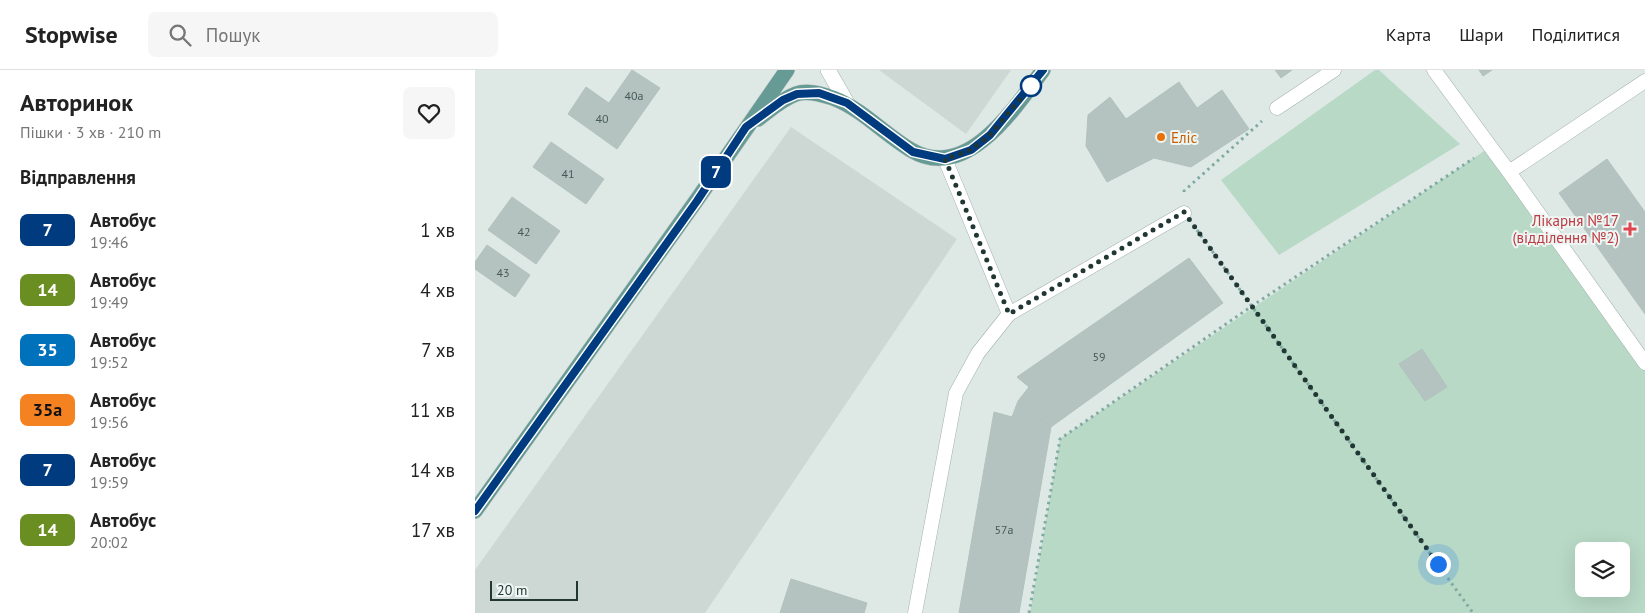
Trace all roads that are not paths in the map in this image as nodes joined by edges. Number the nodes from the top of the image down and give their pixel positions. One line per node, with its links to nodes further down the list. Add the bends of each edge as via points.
1 (787, 70): 9 (main road)
2 (828, 70): 7 (main road)
3 (1043, 70): 10 (main road, via 990,135 971,150)
4 (1334, 70): 8 (lane)
5 (1435, 70): 11 (lane)
6 (1645, 80): 11 (lane)
7 (847, 103): 9 (main road, via 819,93 797,94 783,100); 10 (main road, via 913,152)
8 (1277, 108)
9 (746, 127): 15 (main road, via 697,201)
10 (945, 159): 13 (lane)
11 (1509, 172): 14 (lane)
12 (1184, 212): 13 (lane)
13 (1009, 314): 16 (lane, via 977,352 956,392)
14 (1645, 363)
15 (475, 511)
16 (915, 613)

